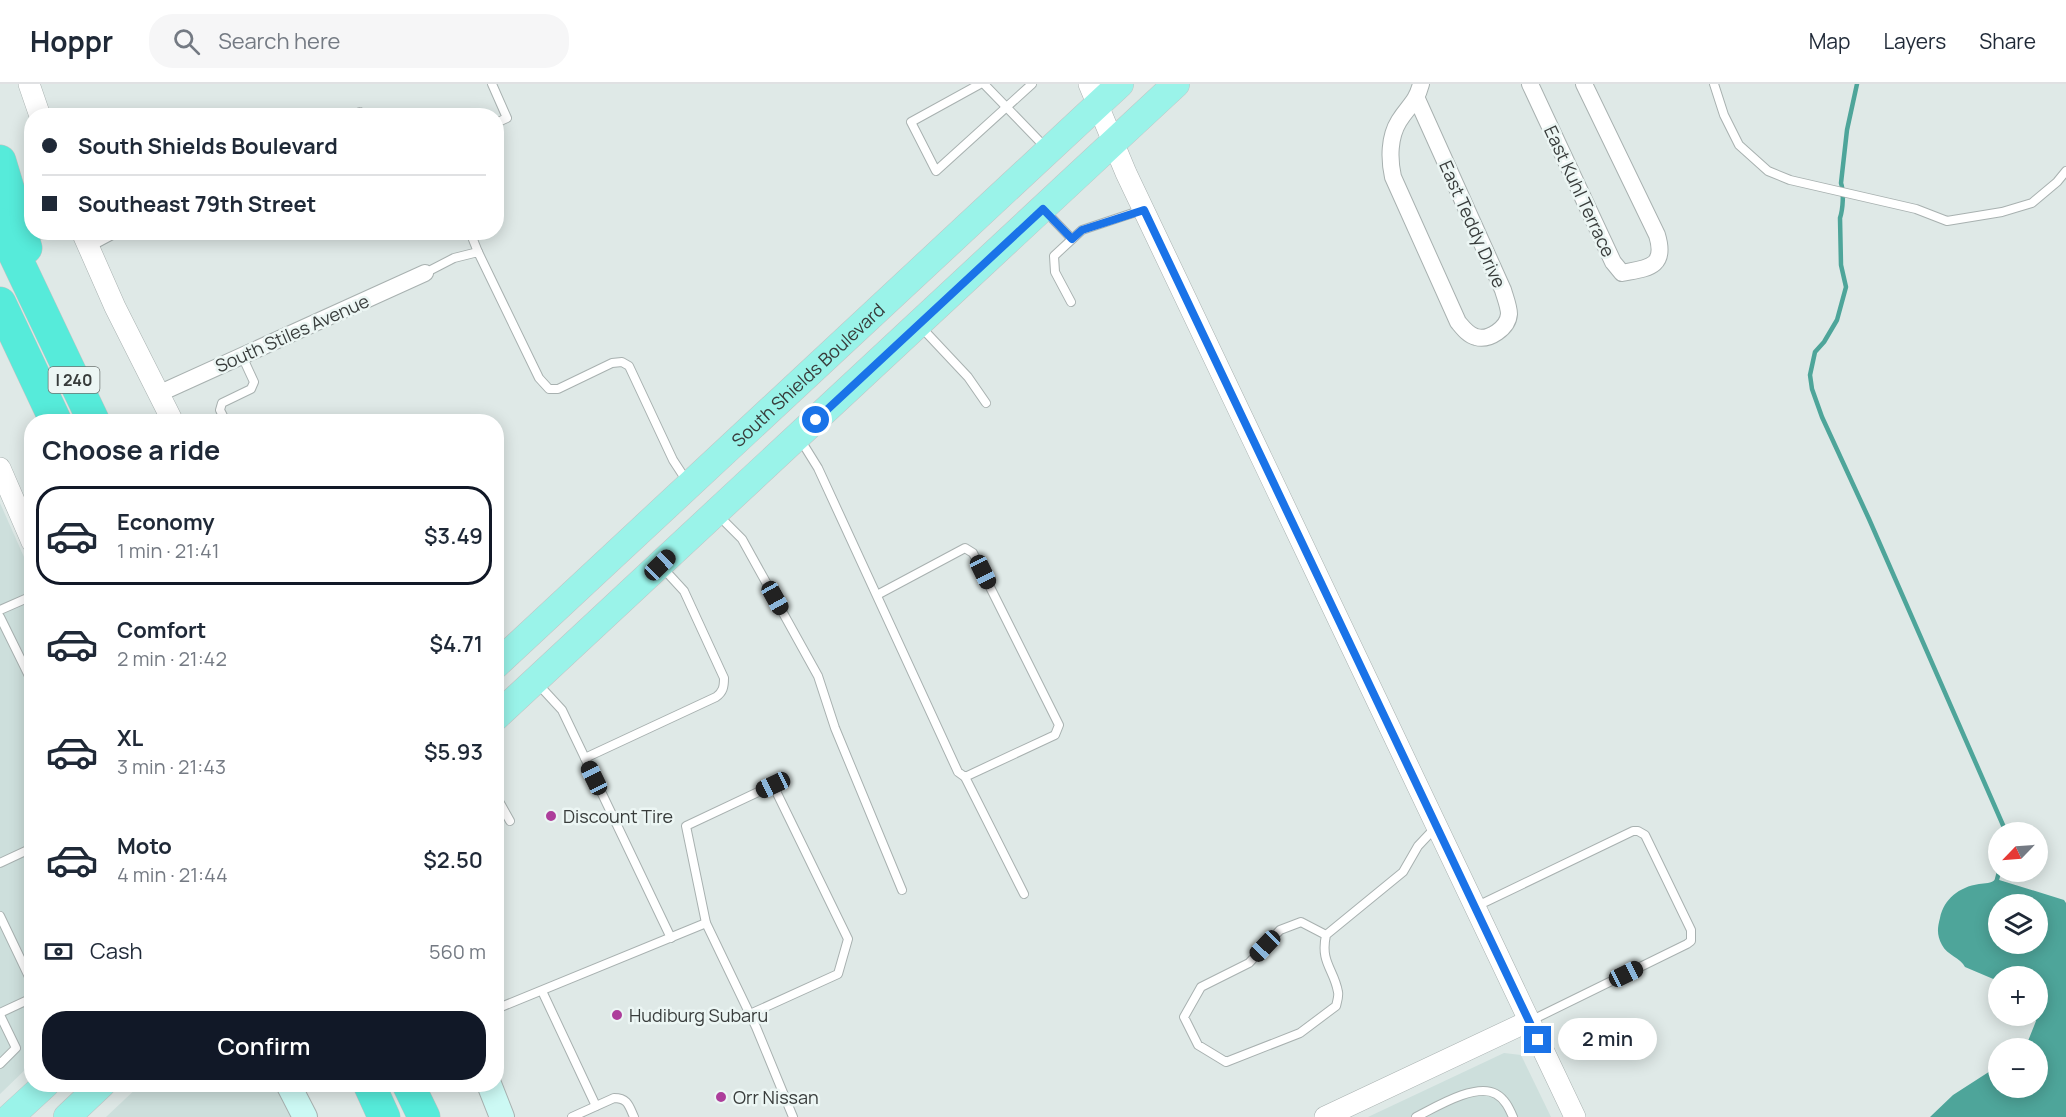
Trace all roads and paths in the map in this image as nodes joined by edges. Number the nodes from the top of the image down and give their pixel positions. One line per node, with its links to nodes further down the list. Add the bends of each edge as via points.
1 (29, 84): 12 (street)
2 (492, 84): 13 (lane)
3 (982, 84): 14 (lane); 14 (lane, via 910,122 936,171)
4 (1032, 84): 14 (lane)
5 (1120, 84): 11 (main road, South Shields Boulevard)
6 (1176, 84): 15 (main road, South Shields Boulevard)
7 (1530, 84): 8 (street, East Kuhl Terrace, via 1613,262 1622,273 1647,269 1660,255 1657,235)
8 (1584, 84)
9 (1714, 84): 18 (lane, via 1739,145 1768,171 1790,180 1916,209 1947,221 2032,203)
10 (1419, 92): 10 (street, East Teddy Drive, via 1398,122 1392,140 1393,177 1458,322 1480,338 1504,326 1509,314 1503,290)
11 (1094, 94): 15 (street); 16 (main road, South Shields Boulevard)
12 (37, 108)
13 (503, 108)
14 (1006, 108): 16 (lane)
15 (1113, 142): 19 (main road, South Shields Boulevard); 20 (street)
16 (1049, 151): 40 (main road, South Shields Boulevard)
17 (0, 161): 30 (highway)
18 (2066, 171)
19 (1043, 209): 22 (lane); 29 (main road, South Shields Boulevard)
20 (1144, 210): 22 (lane, via 1082,230); 58 (street)
21 (0, 224): 30 (highway, I 240)
22 (1072, 239): 27 (lane, via 1053,256 1055,272)
23 (85, 240): 32 (street)
24 (473, 240): 25 (lane)
25 (478, 252): 26 (lane, via 454,258); 40 (lane, via 539,378 549,389 558,389 612,363 629,366)
26 (425, 273): 31 (street, South Stiles Avenue)
27 (1071, 302)
28 (0, 303): 34 (highway, I 240)
29 (918, 325): 33 (lane, via 968,377); 38 (main road, South Shields Boulevard)
30 (53, 338): 35 (highway, I 240)
31 (242, 356): 32 (street, South Stiles Avenue); 37 (lane, via 254,382 251,389 222,403)
32 (159, 394): 36 (street)
33 (986, 403)
34 (52, 414)
35 (90, 414)
36 (169, 414)
37 (222, 414)
38 (799, 436): 41 (main road, South Shields Boulevard); 46 (lane)
39 (0, 468): 43 (street)
40 (690, 486): 42 (main road, South Shields Boulevard)
41 (716, 513): 44 (main road, South Shields Boulevard); 61 (lane, via 742,539 818,676 835,728)
42 (656, 517): 44 (main road); 50 (main road, South Shields Boulevard)
43 (24, 524)
44 (683, 543): 45 (main road, South Shields Boulevard)
45 (660, 565): 52 (main road, South Shields Boulevard); 54 (lane, via 684,591 724,678 724,687 716,697)
46 (877, 595): 55 (lane, via 958,772); 55 (lane, via 965,548 974,553 1059,725 1055,735)
47 (24, 600): 48 (lane)
48 (0, 610)
49 (0, 617): 51 (lane)
50 (504, 656)
51 (24, 666)
52 (536, 681): 53 (main road, South Shields Boulevard); 54 (lane, via 562,710)
53 (504, 710)
54 (585, 758): 67 (lane)
55 (965, 777): 62 (lane)
56 (504, 810): 57 (lane)
57 (510, 821)
58 (1437, 825): 63 (street); 66 (lane, via 1418,846 1403,872)
59 (24, 852): 60 (lane)
60 (0, 863)
61 (902, 890)
62 (1024, 894)
63 (1475, 907): 74 (street); 74 (lane, via 1638,831 1645,835 1691,930 1691,941 1687,944)
64 (0, 916): 68 (lane)
65 (706, 923): 67 (lane); 73 (lane); 73 (lane, via 686,826 773,785 848,939 838,974)
66 (1326, 935): 66 (lane, via 1325,956 1339,993 1336,1006 1300,1033 1226,1062 1198,1045 1184,1017 1201,987 1249,963 1280,930 1301,922)
67 (671, 938): 69 (lane)
68 (24, 966)
69 (542, 991): 71 (lane); 82 (lane)
70 (24, 1003): 72 (lane)
71 (504, 1006)
72 (0, 1014): 75 (lane, via 16,1048)
73 (750, 1014): 91 (lane)
74 (1529, 1021): 92 (street); 95 (street)
75 (0, 1064)
76 (37, 1092): 83 (main road)
77 (94, 1092): 84 (main road)
78 (292, 1092): 85 (main road)
79 (373, 1092): 86 (highway)
80 (412, 1092): 87 (highway)
81 (492, 1092): 88 (main road)
82 (596, 1106): 89 (lane); 90 (lane, via 621,1098 628,1102)
83 (10, 1117)
84 (67, 1117)
85 (305, 1117)
86 (384, 1117)
87 (424, 1117)
88 (502, 1117)
89 (572, 1117)
90 (634, 1117)
91 (793, 1117)
92 (1325, 1117)
93 (1416, 1117): 94 (lane, via 1478,1091 1497,1094)
94 (1513, 1117)
95 (1575, 1117)

